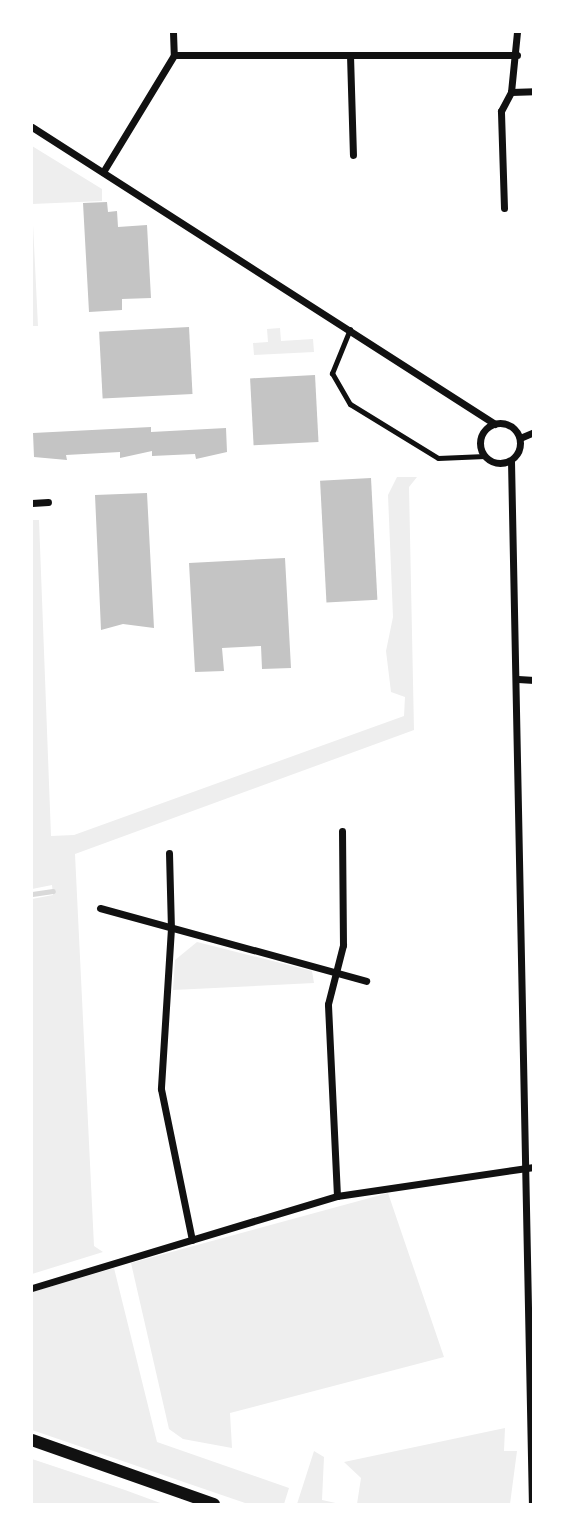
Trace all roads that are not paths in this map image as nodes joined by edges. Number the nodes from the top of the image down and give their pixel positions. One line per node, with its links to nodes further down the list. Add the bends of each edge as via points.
1 (173, 32): 3 (street)
2 (517, 32): 5 (street)
3 (174, 55): 4 (street); 10 (street)
4 (351, 55): 5 (street); 9 (street)
5 (517, 55): 6 (street)
6 (511, 92): 7 (street); 11 (street, via 501,111)
7 (534, 92)
8 (32, 127): 10 (street)
9 (353, 155)
10 (103, 172): 12 (street)
11 (503, 208)
12 (350, 329): 13 (street); 16 (lane, via 332,373 350,404 438,458)
13 (495, 424): 15 (street, via 508,424); 16 (street, via 481,437)
14 (534, 432): 15 (street)
15 (520, 438): 17 (street)
16 (485, 456): 17 (street)
17 (511, 461): 20 (street)
18 (48, 502): 19 (street)
19 (32, 503)
20 (518, 679): 21 (street); 28 (street)
21 (534, 680)
22 (342, 831): 26 (street, via 343,945)
23 (169, 853): 25 (street)
24 (100, 908): 25 (street)
25 (171, 928): 26 (street); 30 (street, via 160,1088)
26 (336, 972): 27 (street); 29 (street, via 328,1004)
27 (366, 981)
28 (531, 1167): 29 (street); 34 (street)
29 (337, 1196): 30 (street)
30 (192, 1240): 31 (street)
31 (32, 1288)
32 (32, 1440): 33 (street)
33 (214, 1504)
34 (532, 1504)

